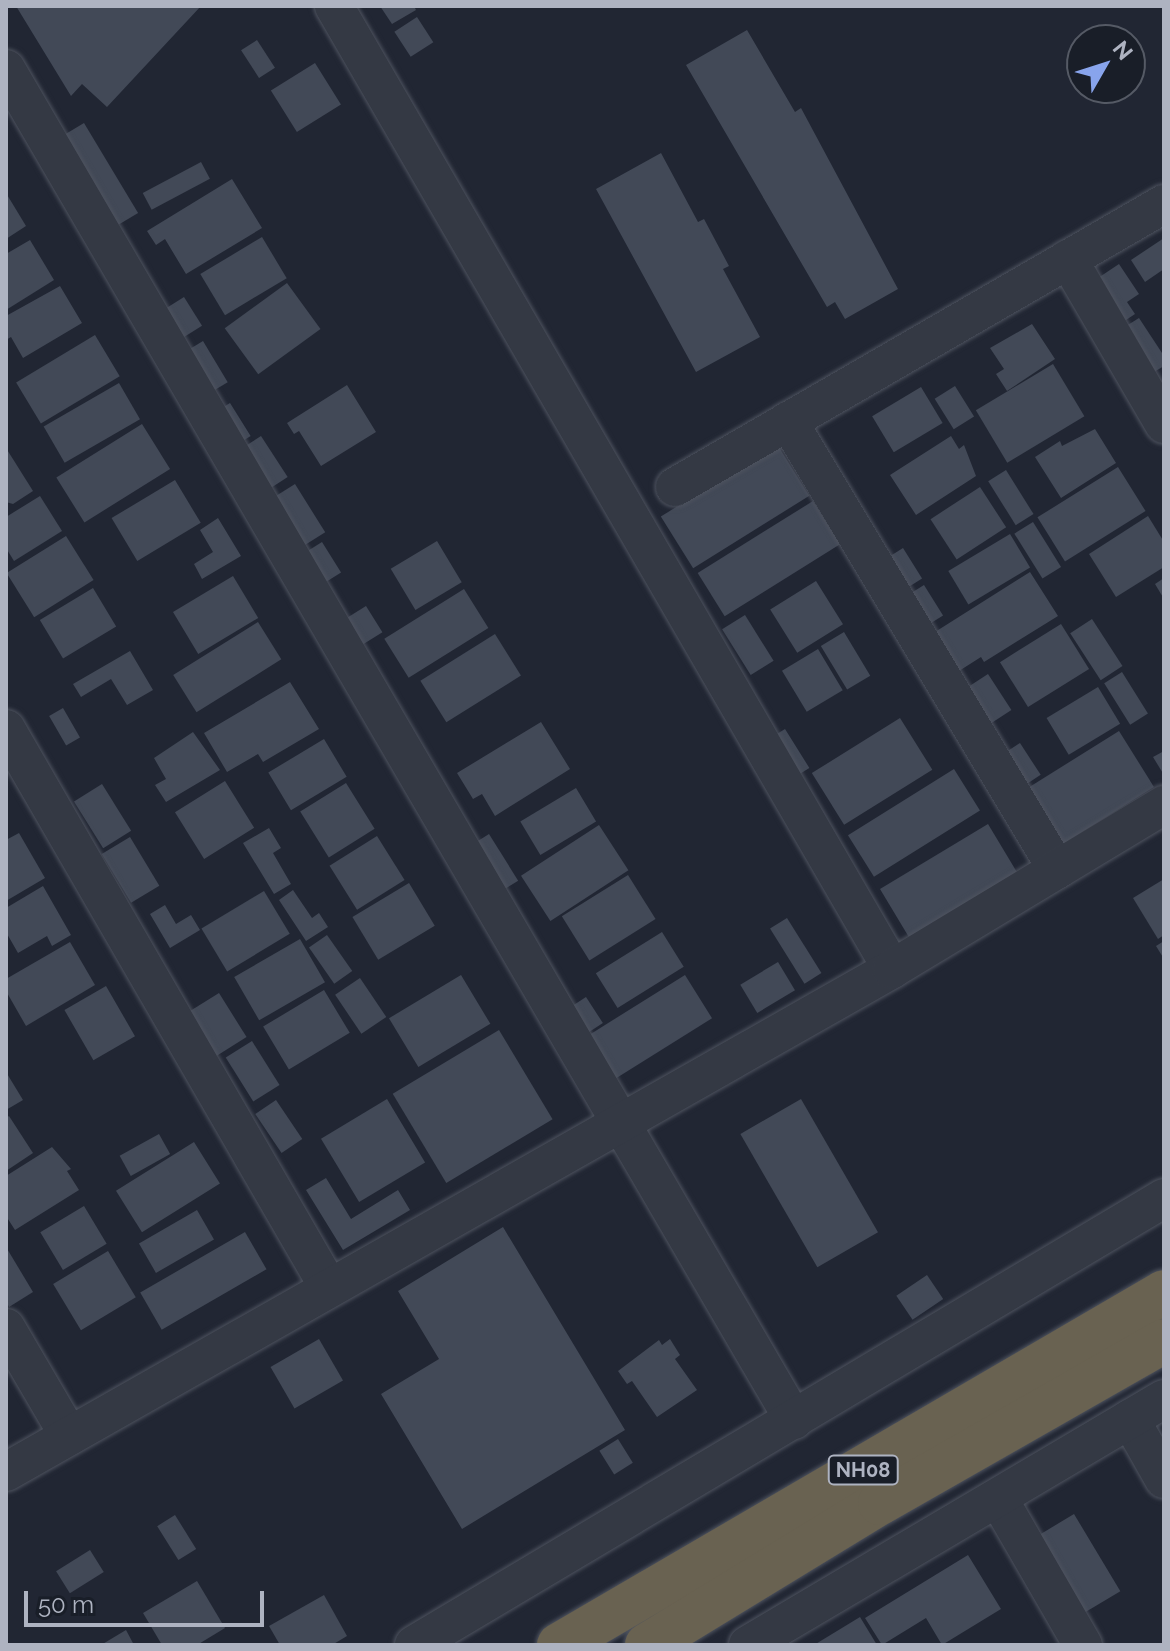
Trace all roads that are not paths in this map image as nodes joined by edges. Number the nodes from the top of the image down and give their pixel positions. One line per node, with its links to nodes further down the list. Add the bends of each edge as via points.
1 (334, 6): 11 (street)
2 (6, 69): 12 (street)
3 (1164, 204): 4 (street)
4 (1068, 259): 5 (street); 6 (street)
5 (788, 421): 7 (street); 10 (street)
6 (1164, 424)
7 (675, 487)
8 (6, 729): 14 (street)
9 (1164, 805): 10 (street)
10 (1057, 869): 11 (street)
11 (892, 969): 12 (street)
12 (618, 1124): 14 (street); 20 (street)
13 (1164, 1198): 20 (street)
14 (328, 1286): 21 (street)
15 (1164, 1292): 26 (highway, NH08)
16 (6, 1328): 21 (street)
17 (1164, 1341): 27 (highway, NH08, via 880,1503)
18 (1164, 1399): 19 (street)
19 (1130, 1419): 23 (street); 24 (street)
20 (794, 1420): 25 (street)
21 (69, 1436): 22 (street)
22 (6, 1472)
23 (1164, 1479)
24 (998, 1498): 28 (street); 29 (street)
25 (414, 1645)
26 (559, 1645)
27 (647, 1645)
28 (748, 1645)
29 (1083, 1645)

